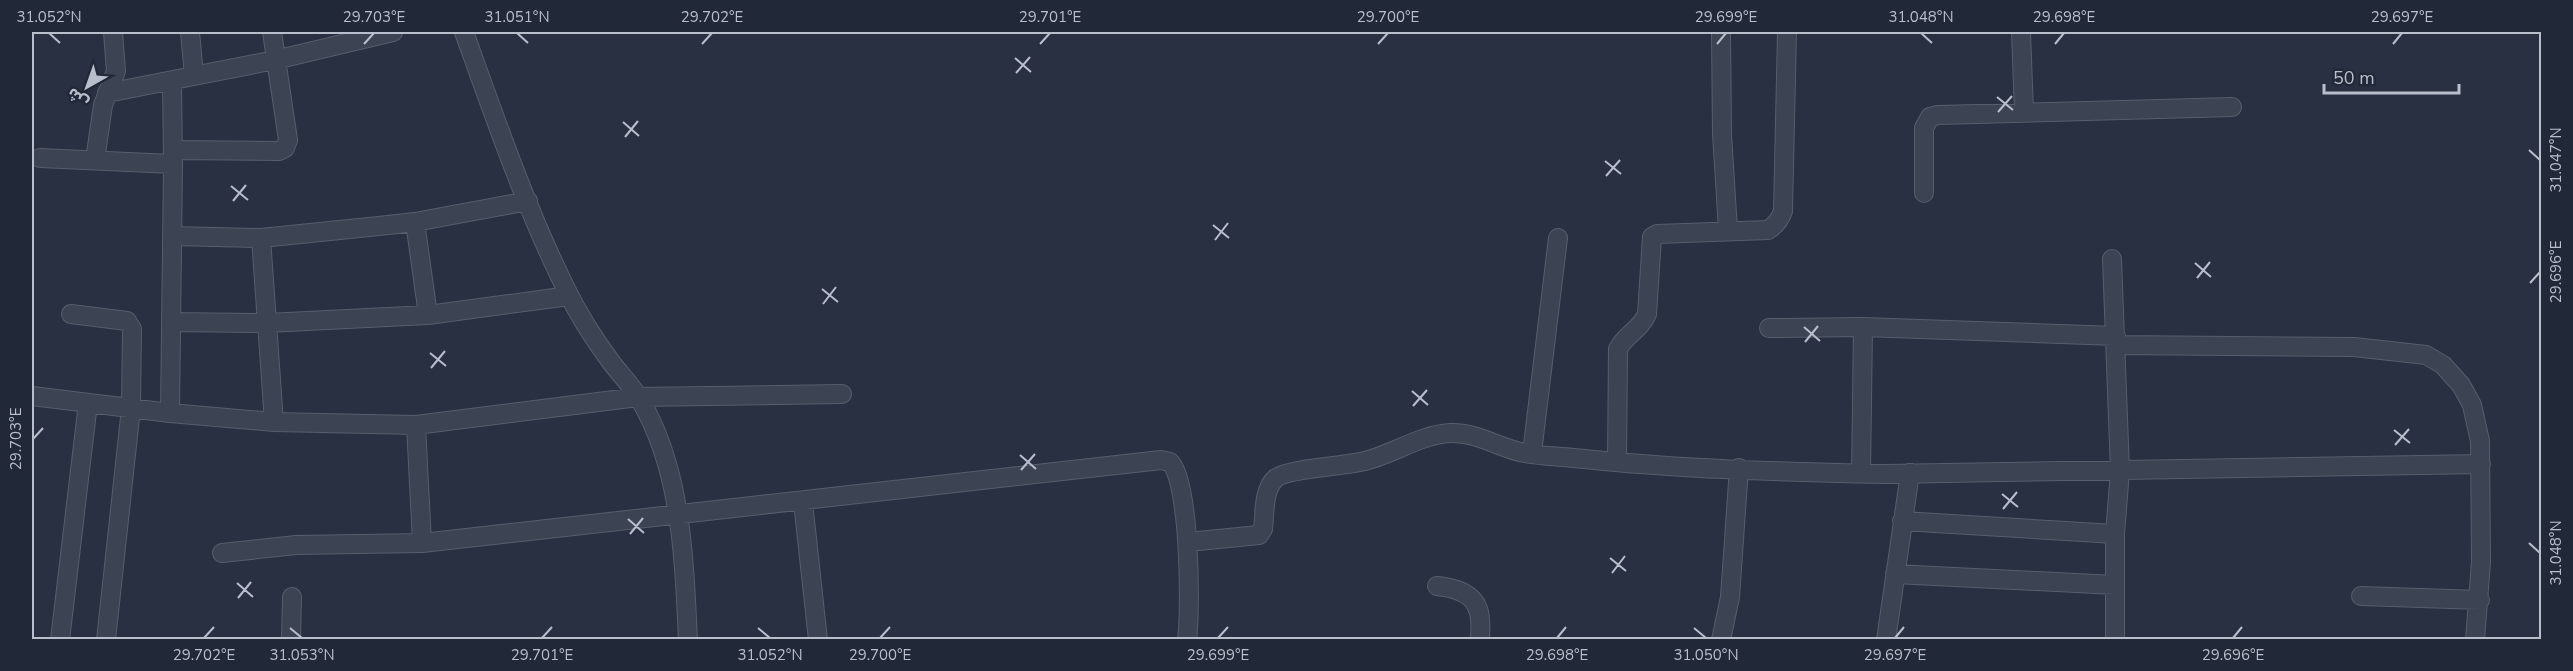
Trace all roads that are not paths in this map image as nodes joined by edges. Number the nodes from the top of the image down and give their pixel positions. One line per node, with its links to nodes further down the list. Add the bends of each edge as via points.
1 (113, 32): 12 (street, via 116,71)
2 (190, 32): 10 (street)
3 (272, 32): 9 (street)
4 (393, 32): 9 (street)
5 (464, 32): 19 (street)
6 (1721, 32): 21 (street)
7 (1786, 32): 21 (street, via 1783,211 1778,223 1768,230)
8 (2021, 32): 14 (street)
9 (275, 60): 10 (street); 15 (street, via 288,140 285,148)
10 (194, 76): 11 (street)
11 (172, 81): 12 (street); 15 (street)
12 (107, 93): 17 (street)
13 (2232, 107): 14 (street)
14 (2024, 112): 18 (street, via 1930,117 1924,128)
15 (173, 157): 17 (street); 22 (street)
16 (40, 158): 17 (street)
17 (95, 160)
18 (1924, 193)
19 (528, 201): 20 (street); 26 (street)
20 (415, 222): 23 (street); 28 (street)
21 (1728, 230): 43 (street, via 1657,234 1651,239 1647,314 1618,349)
22 (172, 236): 23 (street); 29 (street)
23 (261, 238): 30 (street)
24 (1558, 238): 42 (street)
25 (2112, 259): 33 (street)
26 (569, 296): 28 (street); 36 (street)
27 (71, 314): 38 (street, via 131,324)
28 (428, 315): 30 (street)
29 (171, 322): 30 (street); 39 (street)
30 (267, 322): 40 (street)
31 (1863, 327): 32 (street); 33 (street); 48 (street)
32 (1769, 328)
33 (2116, 340): 44 (street, via 2354,347 2426,355 2453,375 2472,405); 46 (street)
34 (842, 394): 36 (street)
35 (32, 396): 37 (street)
36 (638, 397): 41 (street); 50 (street, via 669,472)
37 (88, 403): 38 (street); 62 (street)
38 (131, 408): 39 (street); 63 (street)
39 (170, 413): 40 (street)
40 (274, 422): 41 (street)
41 (416, 425): 54 (street)
42 (1532, 453): 43 (street); 53 (street, via 1474,436 1447,433 1360,463 1280,474 1270,484 1259,535)
43 (1617, 462): 45 (street)
44 (2481, 464): 46 (street); 61 (street)
45 (1739, 468): 48 (street); 69 (street, via 1730,597)
46 (2120, 471): 47 (street); 52 (street)
47 (1910, 473): 48 (street); 51 (street)
48 (1862, 474)
49 (803, 502): 50 (street); 53 (street, via 1161,460 1170,462 1177,475); 66 (street)
50 (678, 516): 54 (street); 65 (street)
51 (1902, 521): 52 (street); 56 (street)
52 (2115, 534): 57 (street)
53 (1188, 542): 67 (street)
54 (422, 543): 55 (street, via 307,545)
55 (222, 553)
56 (1895, 574): 57 (street); 70 (street)
57 (2115, 585): 71 (street)
58 (1437, 586): 68 (street, via 1459,588 1471,597 1479,612)
59 (2361, 596): 61 (street)
60 (292, 597): 64 (street)
61 (2480, 600): 72 (street)
62 (60, 639)
63 (106, 639)
64 (291, 639)
65 (688, 639)
66 (818, 639)
67 (1187, 639)
68 (1480, 639)
69 (1721, 639)
70 (1886, 639)
71 (2115, 639)
72 (2475, 639)

